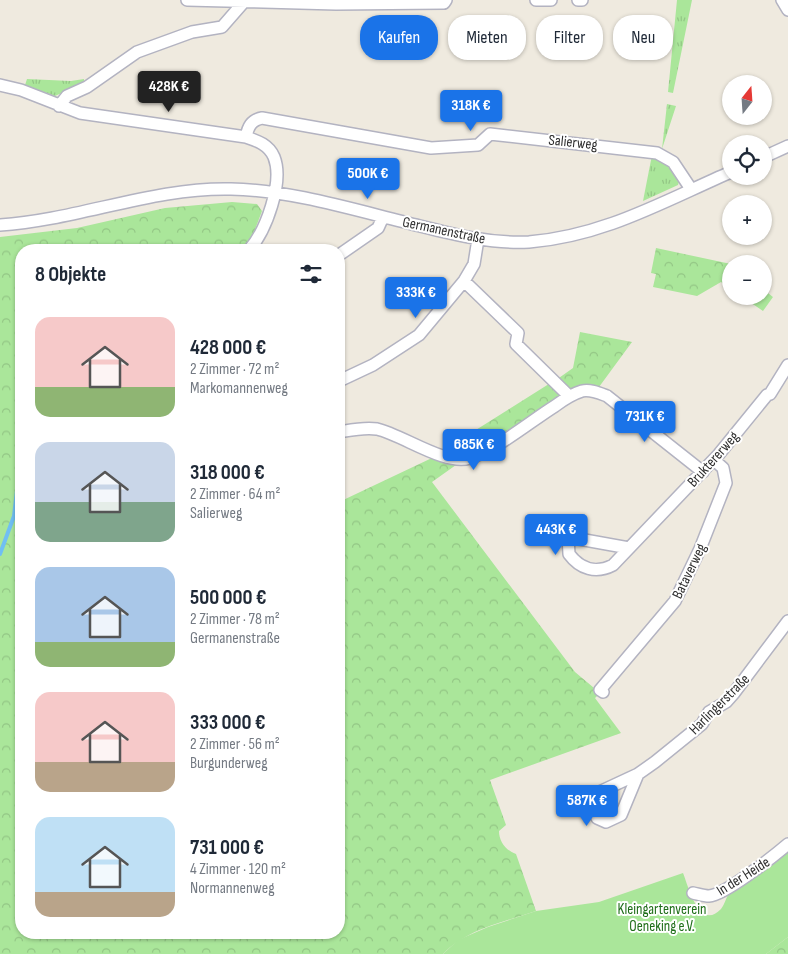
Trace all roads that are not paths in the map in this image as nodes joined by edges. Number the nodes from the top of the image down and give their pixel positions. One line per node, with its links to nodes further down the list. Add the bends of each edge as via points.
1 (187, 0): 8 (street)
2 (446, 0): 8 (street, via 444,3 427,4)
3 (536, 0): 4 (street)
4 (551, 0)
5 (578, 0): 6 (street)
6 (582, 0)
7 (782, 0): 9 (street)
8 (243, 3): 11 (street, via 222,27 192,32 137,52 87,87 67,96)
9 (788, 10)
10 (0, 85): 11 (street)
11 (60, 106): 12 (street, via 92,116)
12 (246, 137): 16 (street, Salierweg, via 250,124 262,118 431,148 478,144 490,134 602,145 657,153 669,158); 17 (street, via 263,144 273,156 277,174)
13 (788, 146): 14 (street)
14 (772, 153)
15 (722, 176): 16 (street, Germanenstraße)
16 (691, 189): 20 (street, Germanenstraße, via 638,216 578,234 529,242)
17 (274, 192): 18 (street, Germanenstraße); 19 (street, Germanenstraße, via 230,189 182,193 49,220); 21 (street, via 263,230)
18 (383, 217): 20 (street, Germanenstraße); 22 (street, via 378,228)
19 (0, 225)
20 (478, 239): 23 (street, via 474,264)
21 (254, 244)
22 (345, 251)
23 (464, 281): 25 (street, via 419,335); 26 (street, via 518,333 516,344)
24 (788, 365): 28 (street, Bruktererweg, via 770,394)
25 (345, 379)
26 (570, 396): 27 (street, via 470,458 442,455 377,429); 29 (street, via 589,390 607,396)
27 (345, 432)
28 (714, 460): 29 (street, Bruktererweg); 32 (street, Bataverweg, via 723,468 726,483 689,575 675,601 600,690)
29 (703, 472): 30 (street, Bruktererweg)
30 (629, 548): 30 (street, Bruktererweg, via 599,542 568,537 569,554 579,565 590,569 606,569)
31 (788, 621): 33 (street, Harlingerstraße, via 726,702 714,708 702,724)
32 (603, 692)
33 (638, 774): 33 (street, Harlingerstraße, via 596,794 592,804 597,818 606,822 621,815)
34 (788, 844): 35 (street, In der Heide, via 764,864 722,890 710,896)
35 (693, 893)

